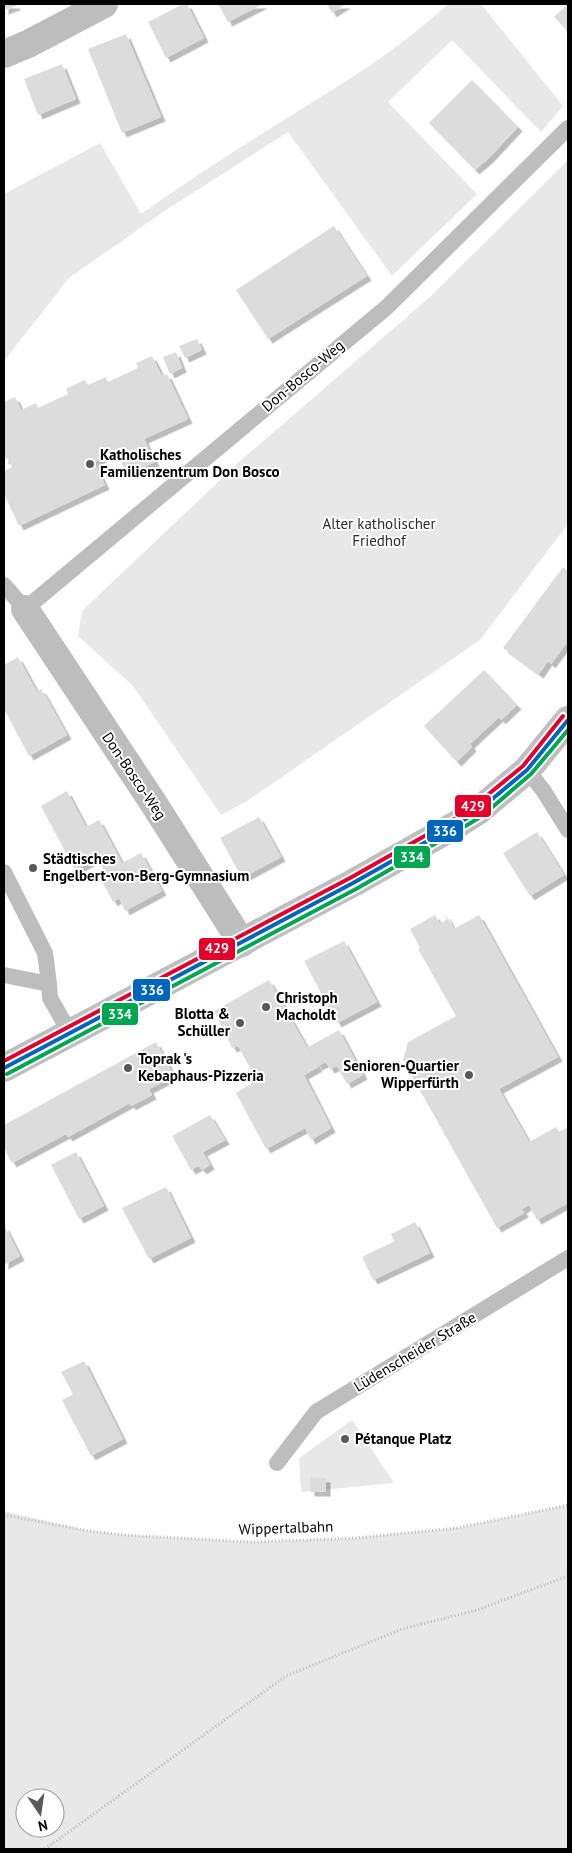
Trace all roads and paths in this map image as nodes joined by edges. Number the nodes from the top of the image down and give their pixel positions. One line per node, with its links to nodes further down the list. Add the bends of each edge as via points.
1 (104, 4): 2 (street)
2 (4, 54)
3 (568, 128): 5 (lane, Don-Bosco-Weg, via 387,307)
4 (4, 585): 5 (lane, Don-Bosco-Weg)
5 (25, 610): 10 (street, Don-Bosco-Weg)
6 (568, 720): 7 (main road)
7 (527, 770): 8 (lane); 10 (main road, via 456,825)
8 (568, 830)
9 (4, 872): 12 (lane, via 45,953)
10 (242, 943): 13 (main road)
11 (4, 975): 12 (lane)
12 (49, 984): 13 (lane, via 50,998)
13 (70, 1033): 14 (main road)
14 (4, 1068)
15 (568, 1258): 16 (lane, Lüdenscheider Straße, via 316,1412)
16 (277, 1463)
17 (568, 1505): 18 (path, Wippertalbahn, via 457,1528 355,1538 252,1542 89,1531)
18 (4, 1515)
19 (568, 1576): 20 (path, via 477,1610 402,1629 286,1676)
20 (45, 1849)

